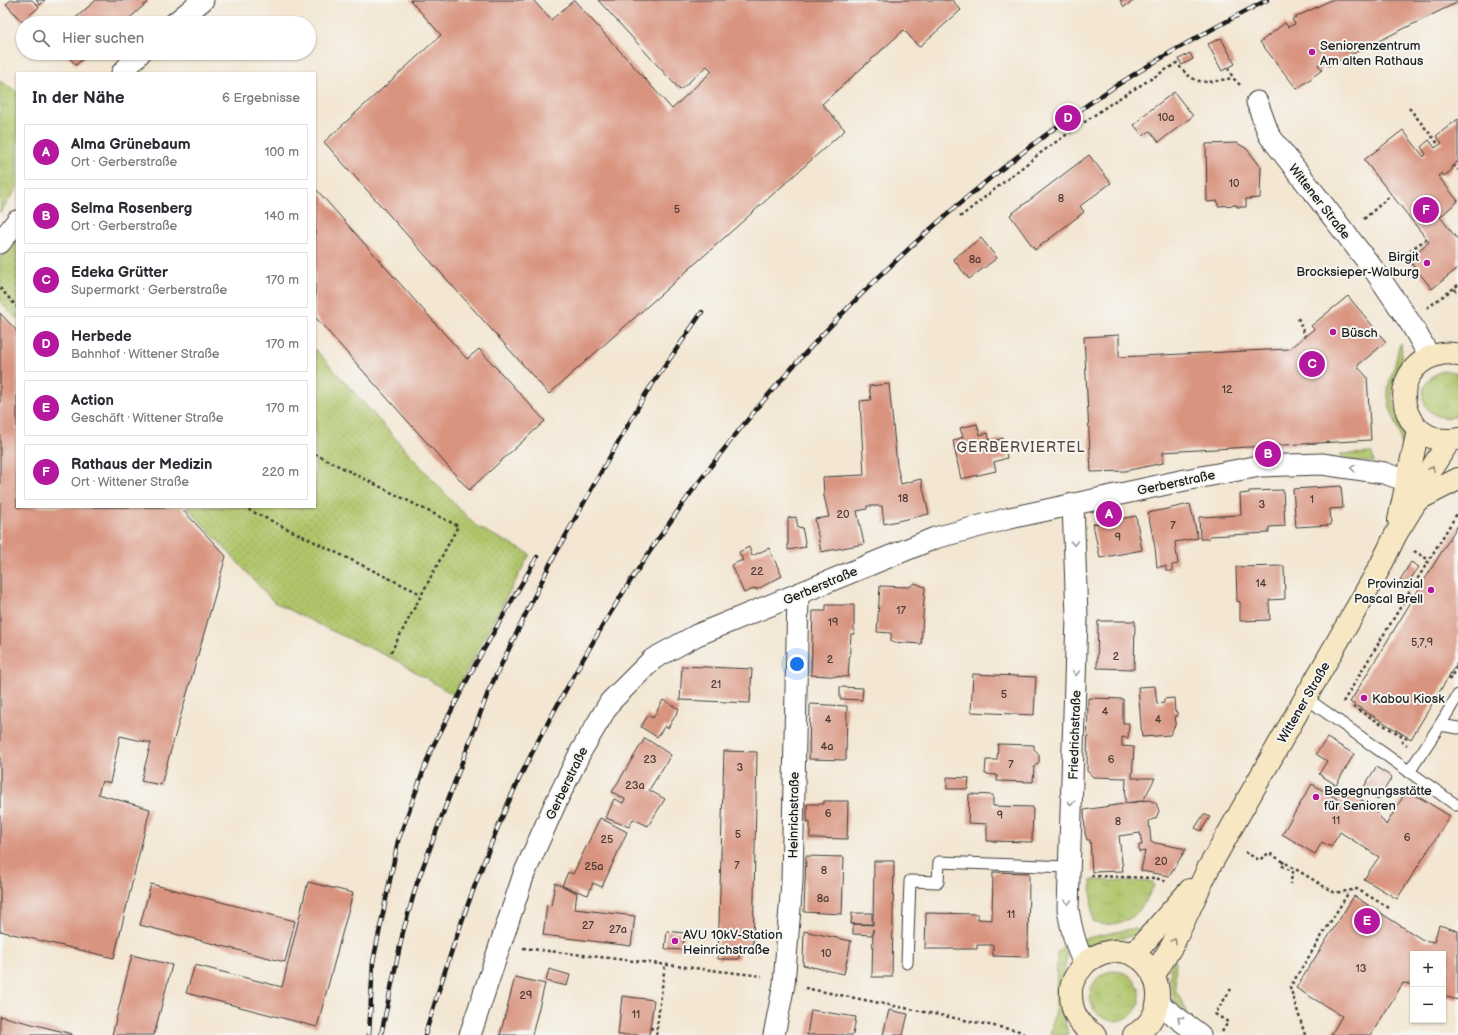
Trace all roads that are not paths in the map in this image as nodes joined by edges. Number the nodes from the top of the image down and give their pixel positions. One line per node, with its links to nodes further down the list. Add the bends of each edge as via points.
1 (203, 0): 2 (street)
2 (184, 16)
3 (134, 60): 4 (street)
4 (123, 72)
5 (1257, 102): 9 (street, Wittener Straße, via 1269,135 1376,274 1411,324)
6 (16, 222): 7 (street)
7 (0, 243)
8 (1457, 353): 9 (main road)
9 (1430, 357): 10 (main road, via 1418,365 1404,390 1404,405)
10 (1418, 430): 11 (main road, via 1431,437); 13 (main road, Wittener Straße)
11 (1454, 440): 14 (main road, Wittener Straße, one-way to 11, via 1433,466)
12 (1458, 479): 14 (main road)
13 (1407, 481): 15 (street, Gerberstraße, one-way to 15, via 1384,473 1322,464 1260,466); 16 (main road, Wittener Straße)
14 (1417, 500): 16 (main road, Wittener Straße)
15 (1073, 504): 17 (street, Gerberstraße, via 935,538); 25 (street, Friedrichstraße, one-way to 25, via 1077,617)
16 (1396, 534): 19 (main road, Wittener Straße)
17 (798, 594): 33 (street, Gerberstraße, via 697,636 653,659 610,702 581,751 524,874); 34 (street, Heinrichstraße, via 792,882 784,984)
18 (1458, 695): 20 (lane)
19 (1306, 698): 22 (lane); 24 (main road, Wittener Straße)
20 (1440, 725): 21 (lane); 22 (lane)
21 (1458, 728)
22 (1409, 772): 23 (lane)
23 (1456, 805)
24 (1208, 869): 26 (main road, Wittener Straße); 29 (main road, Wittener Straße, one-way to 24)
25 (1068, 871): 27 (lane, via 939,862 938,882 910,881); 28 (street, Friedrichstraße, one-way to 28, via 1068,909 1072,934)
26 (1133, 955): 28 (main road, via 1108,952); 29 (main road, via 1145,963)
27 (907, 962)
28 (1084, 963): 31 (main road, via 1075,975 1071,1005 1076,1019)
29 (1154, 975): 30 (main road, via 1159,989)
30 (1159, 1004): 32 (main road); 35 (street, one-way to 30)
31 (1088, 1033)
32 (1143, 1033)
33 (470, 1035)
34 (774, 1035)
35 (1200, 1035)

